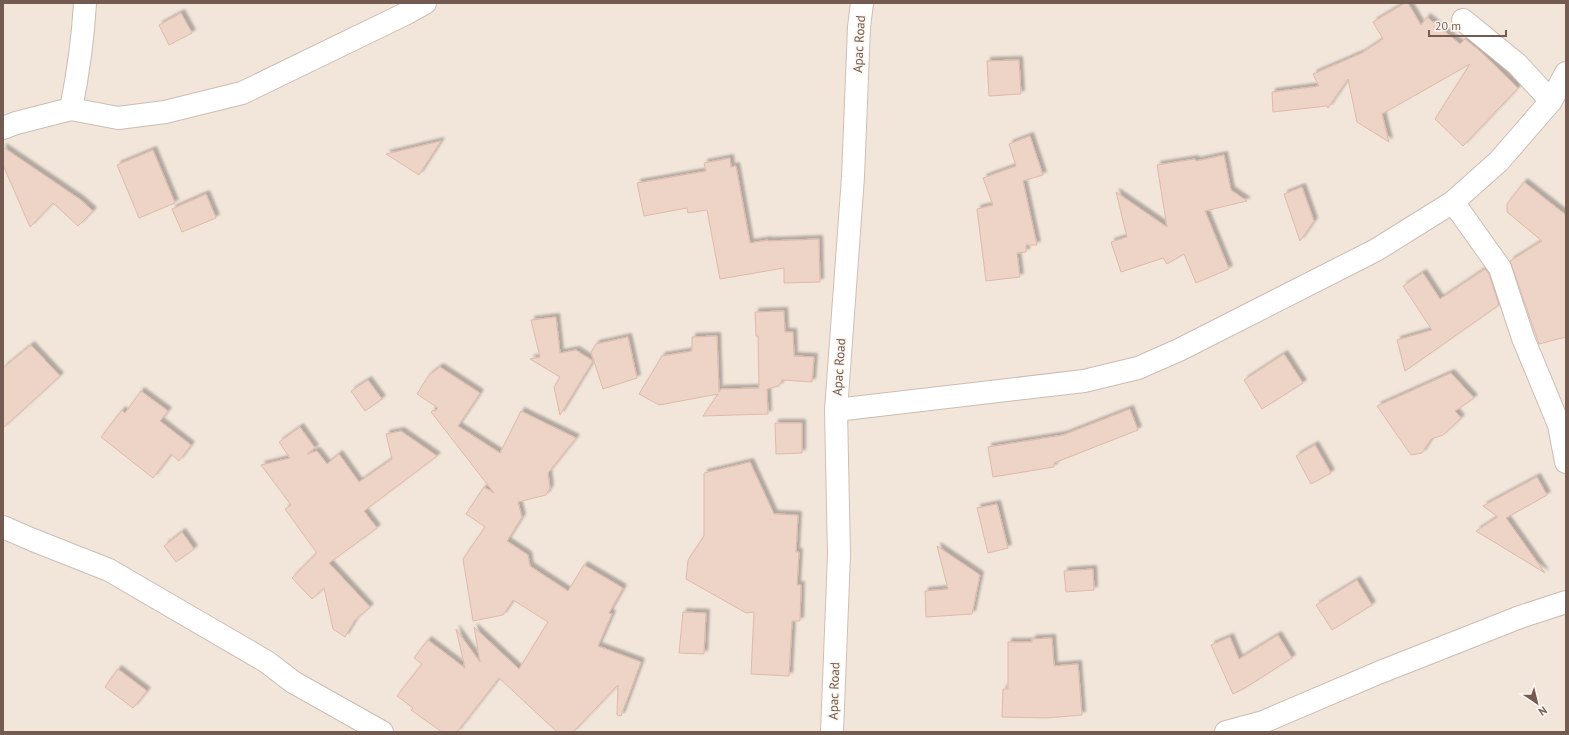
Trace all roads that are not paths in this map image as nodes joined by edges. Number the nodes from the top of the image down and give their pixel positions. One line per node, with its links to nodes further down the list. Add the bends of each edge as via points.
1 (85, 3): 7 (street)
2 (425, 3): 7 (street, via 242,93 165,112 118,118)
3 (862, 3): 10 (street, Apac Road, via 853,177)
4 (1463, 20): 6 (street, via 1517,64)
5 (1566, 73): 6 (street)
6 (1551, 100): 9 (street, via 1499,161)
7 (71, 109): 8 (street)
8 (3, 128)
9 (1453, 202): 10 (street, via 1369,253 1179,350 1138,368 1084,381); 11 (street, via 1500,268 1523,338 1559,425)
10 (836, 410): 15 (street, Apac Road, via 839,555)
11 (1566, 462)
12 (3, 526): 14 (street, via 109,570 267,662 293,682)
13 (1566, 602): 16 (street, via 1513,619 1263,722)
14 (382, 732)
15 (832, 732)
16 (1226, 732)

